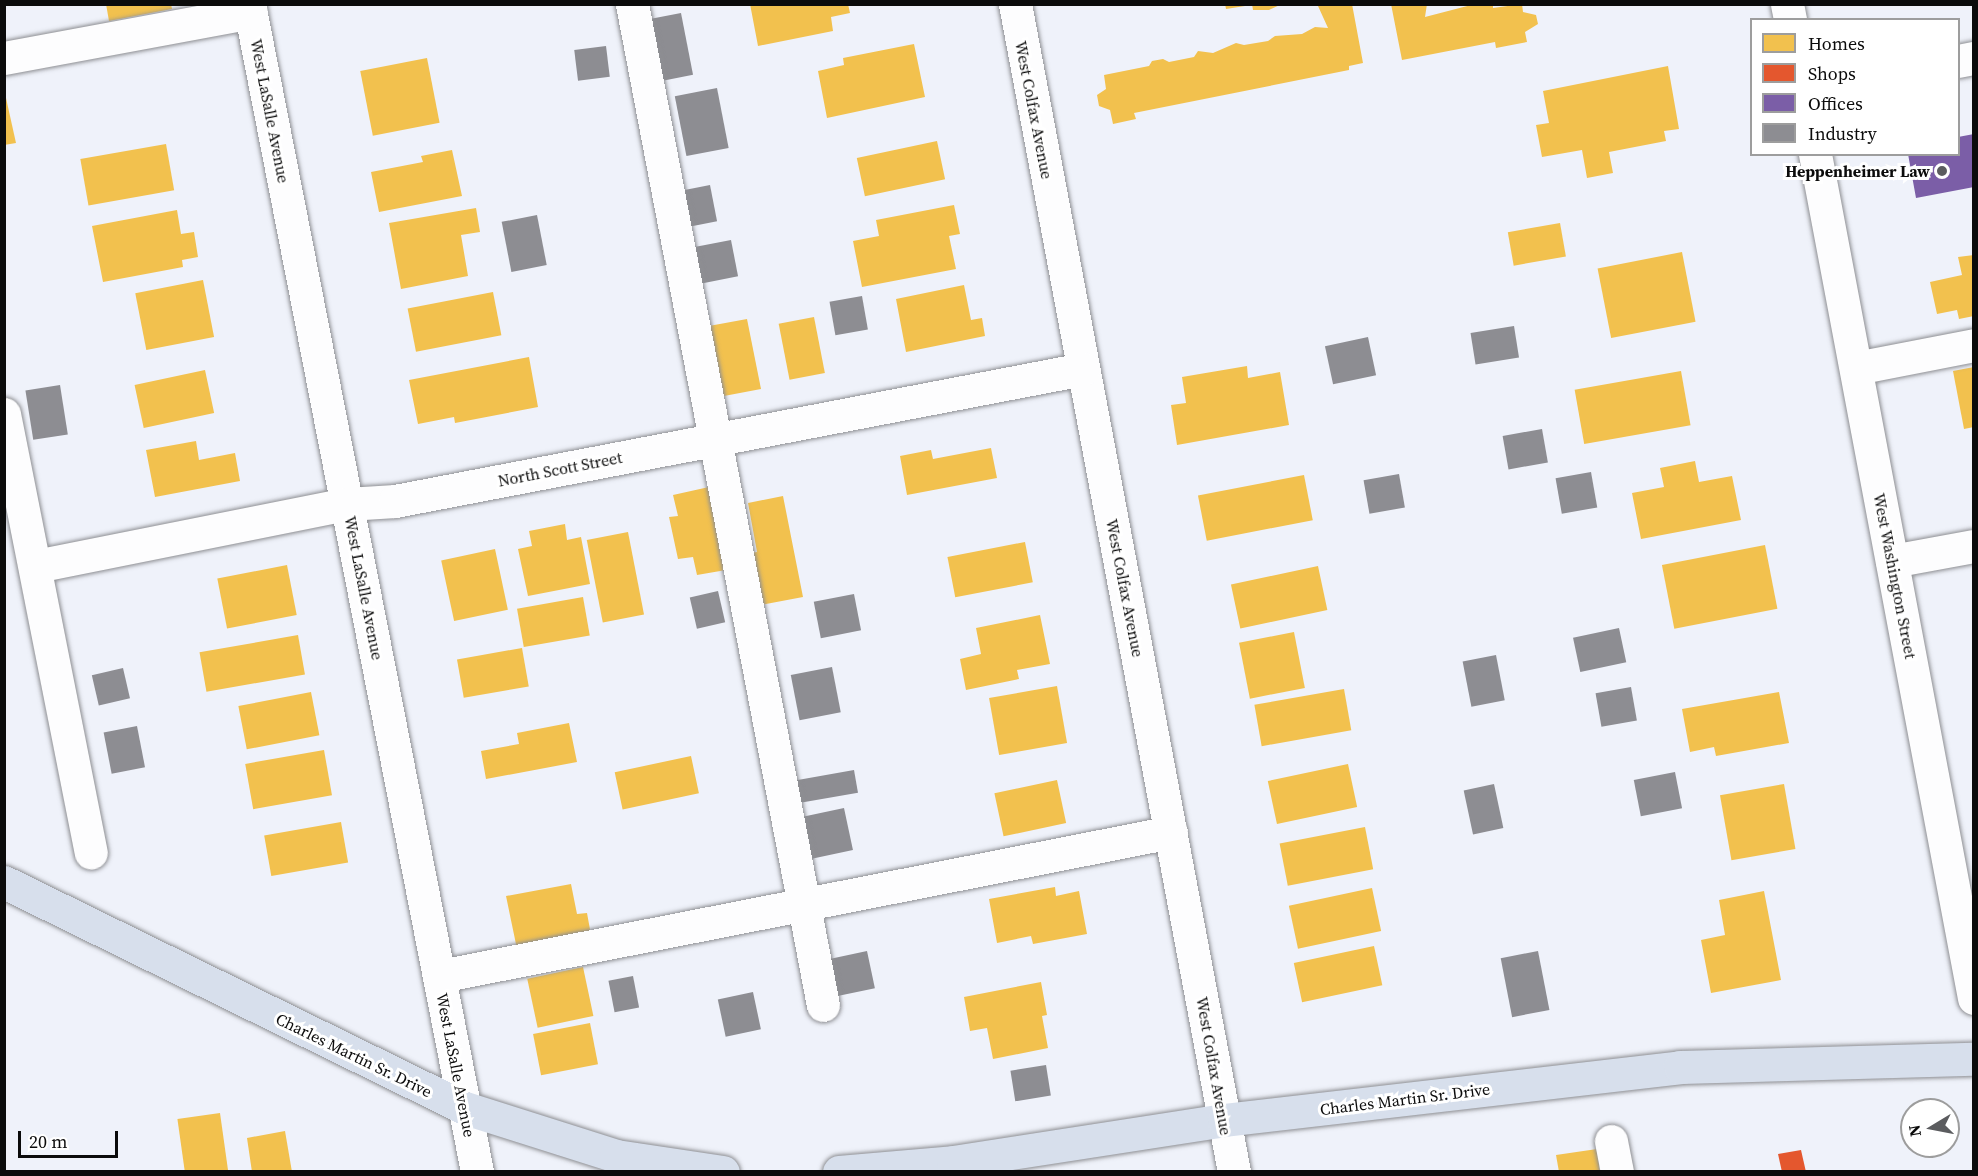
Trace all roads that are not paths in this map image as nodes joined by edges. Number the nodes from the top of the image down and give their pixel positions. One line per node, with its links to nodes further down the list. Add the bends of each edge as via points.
1 (632, 4): 10 (street)
2 (1015, 4): 8 (street, West Colfax Avenue)
3 (250, 8): 4 (street); 11 (street, West LaSalle Avenue)
4 (4, 58)
5 (1815, 156): 7 (street, West Washington Street)
6 (1974, 345): 7 (street)
7 (1856, 368): 13 (street, West Washington Street)
8 (1083, 369): 10 (street, North Scott Street); 15 (street, West Colfax Avenue)
9 (4, 414): 14 (street)
10 (715, 439): 11 (street, North Scott Street, via 395,501); 18 (street)
11 (347, 504): 14 (street, North Scott Street); 19 (street, West LaSalle Avenue)
12 (1974, 546): 13 (street)
13 (1892, 561): 20 (street, West Washington Street)
14 (36, 566): 16 (street)
15 (1171, 832): 18 (street); 24 (street, West Colfax Avenue)
16 (91, 852)
17 (4, 882): 23 (main road, Charles Martin Sr. Drive)
18 (804, 904): 19 (street); 21 (street)
19 (440, 976): 23 (street, West LaSalle Avenue)
20 (1974, 998)
21 (823, 1005)
22 (1974, 1059): 24 (main road, Charles Martin Sr. Drive, via 1680,1067)
23 (465, 1108): 25 (street, West LaSalle Avenue); 26 (main road, Charles Martin Sr. Drive, via 616,1156)
24 (1224, 1120): 27 (main road, Charles Martin Sr. Drive, via 953,1162); 28 (street, West Colfax Avenue)
25 (477, 1172)
26 (723, 1172)
27 (839, 1172)
28 (1234, 1172)

